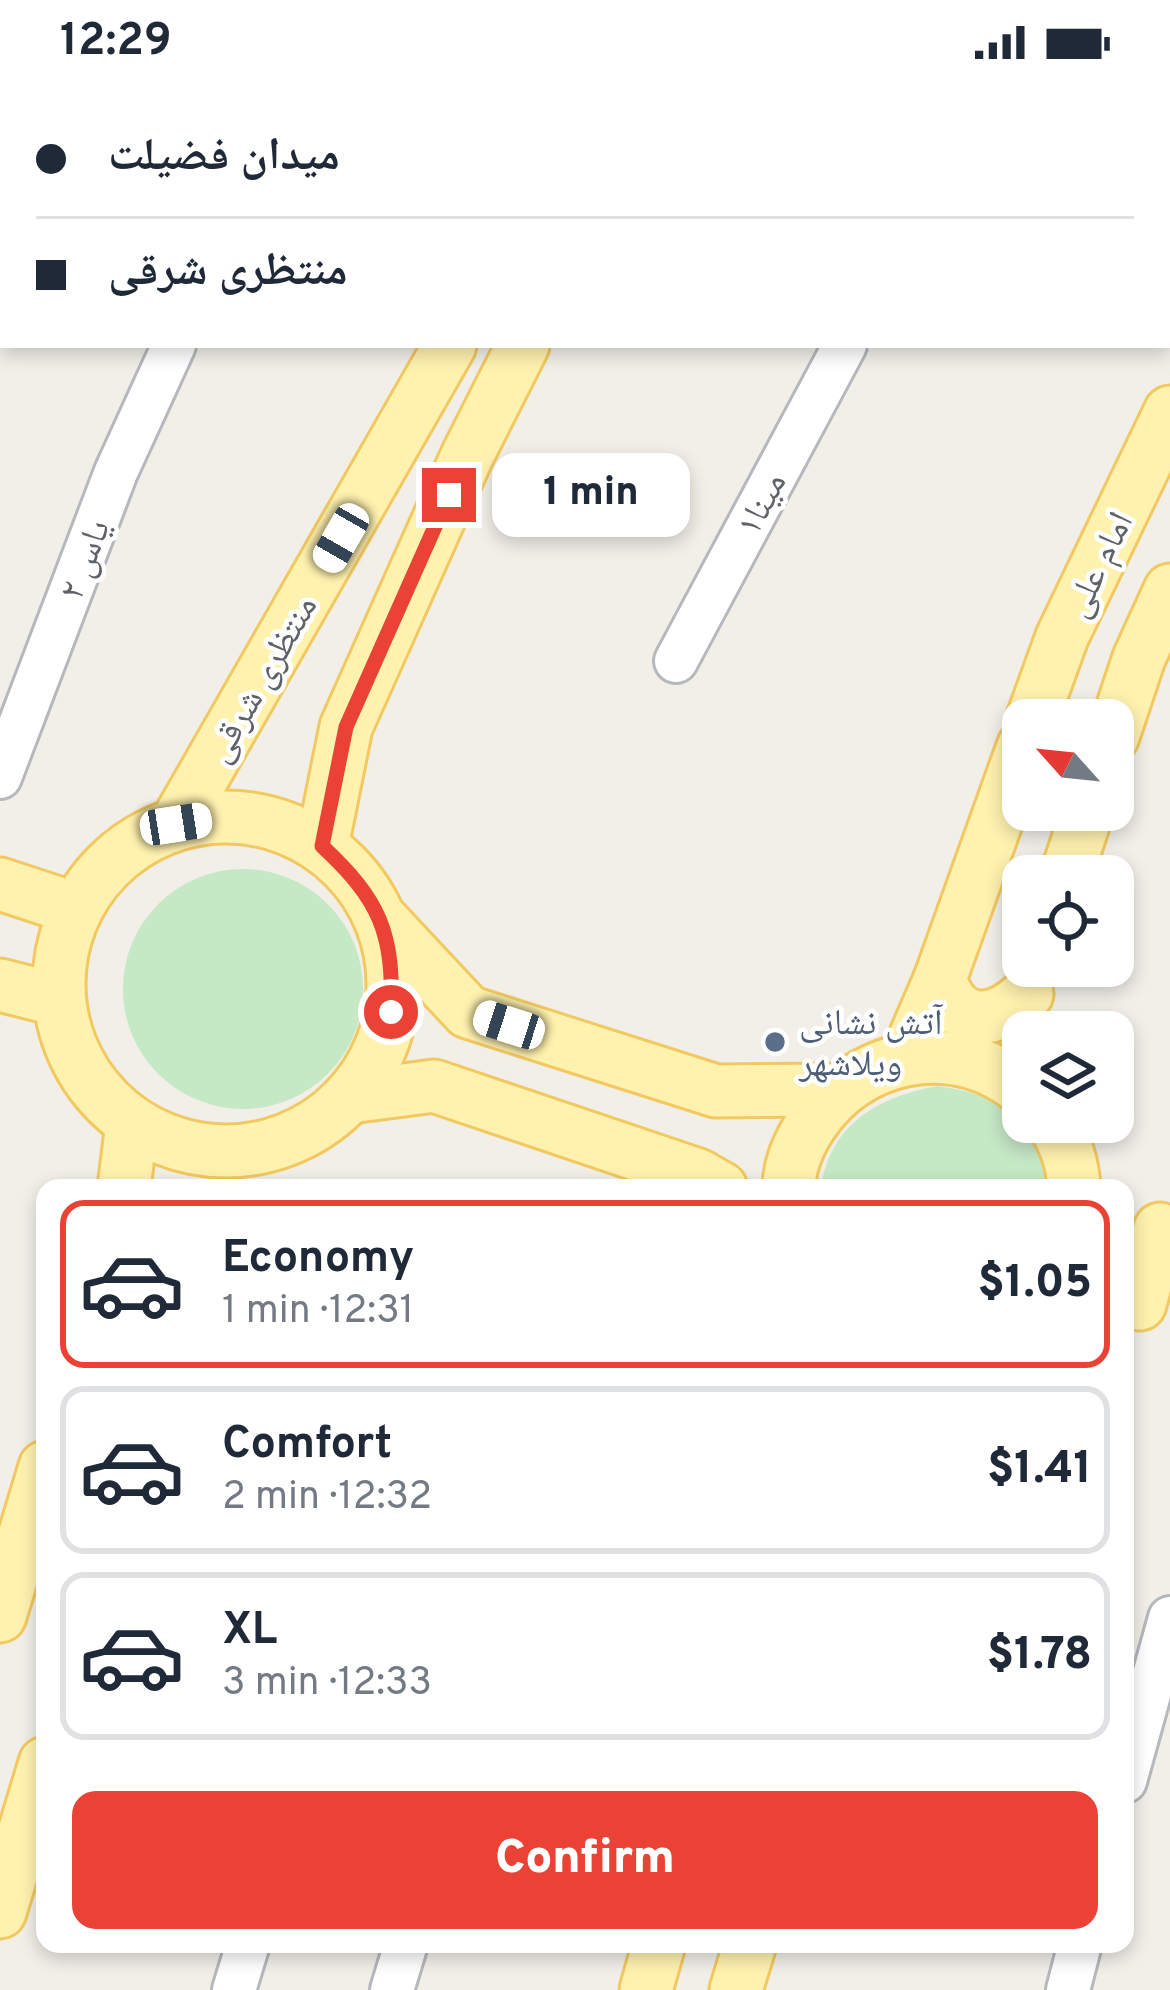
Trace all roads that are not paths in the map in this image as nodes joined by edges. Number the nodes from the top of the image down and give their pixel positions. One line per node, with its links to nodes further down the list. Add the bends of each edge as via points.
1 (173, 348): 10 (street, یاس ۲, via 116,472)
2 (448, 348): 12 (main road, منتظری شرقی)
3 (522, 348): 13 (main road, via 346,727)
4 (842, 348): 7 (street, مینا۱)
5 (1170, 412): 8 (main road, امام علی)
6 (1170, 590): 9 (main road)
7 (676, 661)
8 (1040, 699)
9 (1125, 699)
10 (0, 778)
11 (1002, 806): 17 (main road)
12 (176, 824): 13 (main road, via 226,816 276,824); 15 (main road, via 136,843)
13 (322, 846): 16 (main road, via 356,878)
14 (0, 884): 15 (main road)
15 (76, 909): 20 (main road)
16 (381, 919): 23 (main road, via 468,1012 716,1091); 24 (main road, via 393,965 391,1012 376,1058)
17 (940, 979): 19 (main road, via 958,1010 976,1017 1009,1012); 21 (main road)
18 (0, 985): 20 (main road)
19 (1027, 987)
20 (59, 1000): 25 (main road, via 79,1062)
21 (905, 1058): 22 (main road, via 959,1059); 23 (main road)
22 (1002, 1078)
23 (838, 1090): 30 (main road, via 806,1130)
24 (350, 1097): 27 (main road); 29 (main road, via 434,1086)
25 (132, 1123): 27 (main road); 28 (main road)
26 (1064, 1143): 31 (main road)
27 (255, 1167)
28 (125, 1179)
29 (706, 1179)
30 (789, 1179)
31 (1073, 1179)
32 (1152, 1228): 33 (main road)
33 (1145, 1305)
34 (36, 1496): 35 (main road)
35 (0, 1616)
36 (1170, 1618): 37 (street)
37 (1134, 1748)
38 (36, 1793): 39 (main road)
39 (0, 1912)
40 (245, 1953): 45 (street)
41 (403, 1953): 46 (street)
42 (656, 1953): 47 (main road)
43 (747, 1953): 48 (main road)
44 (1078, 1953): 49 (street)
45 (234, 1990)
46 (392, 1990)
47 (646, 1990)
48 (736, 1990)
49 (1068, 1990)

